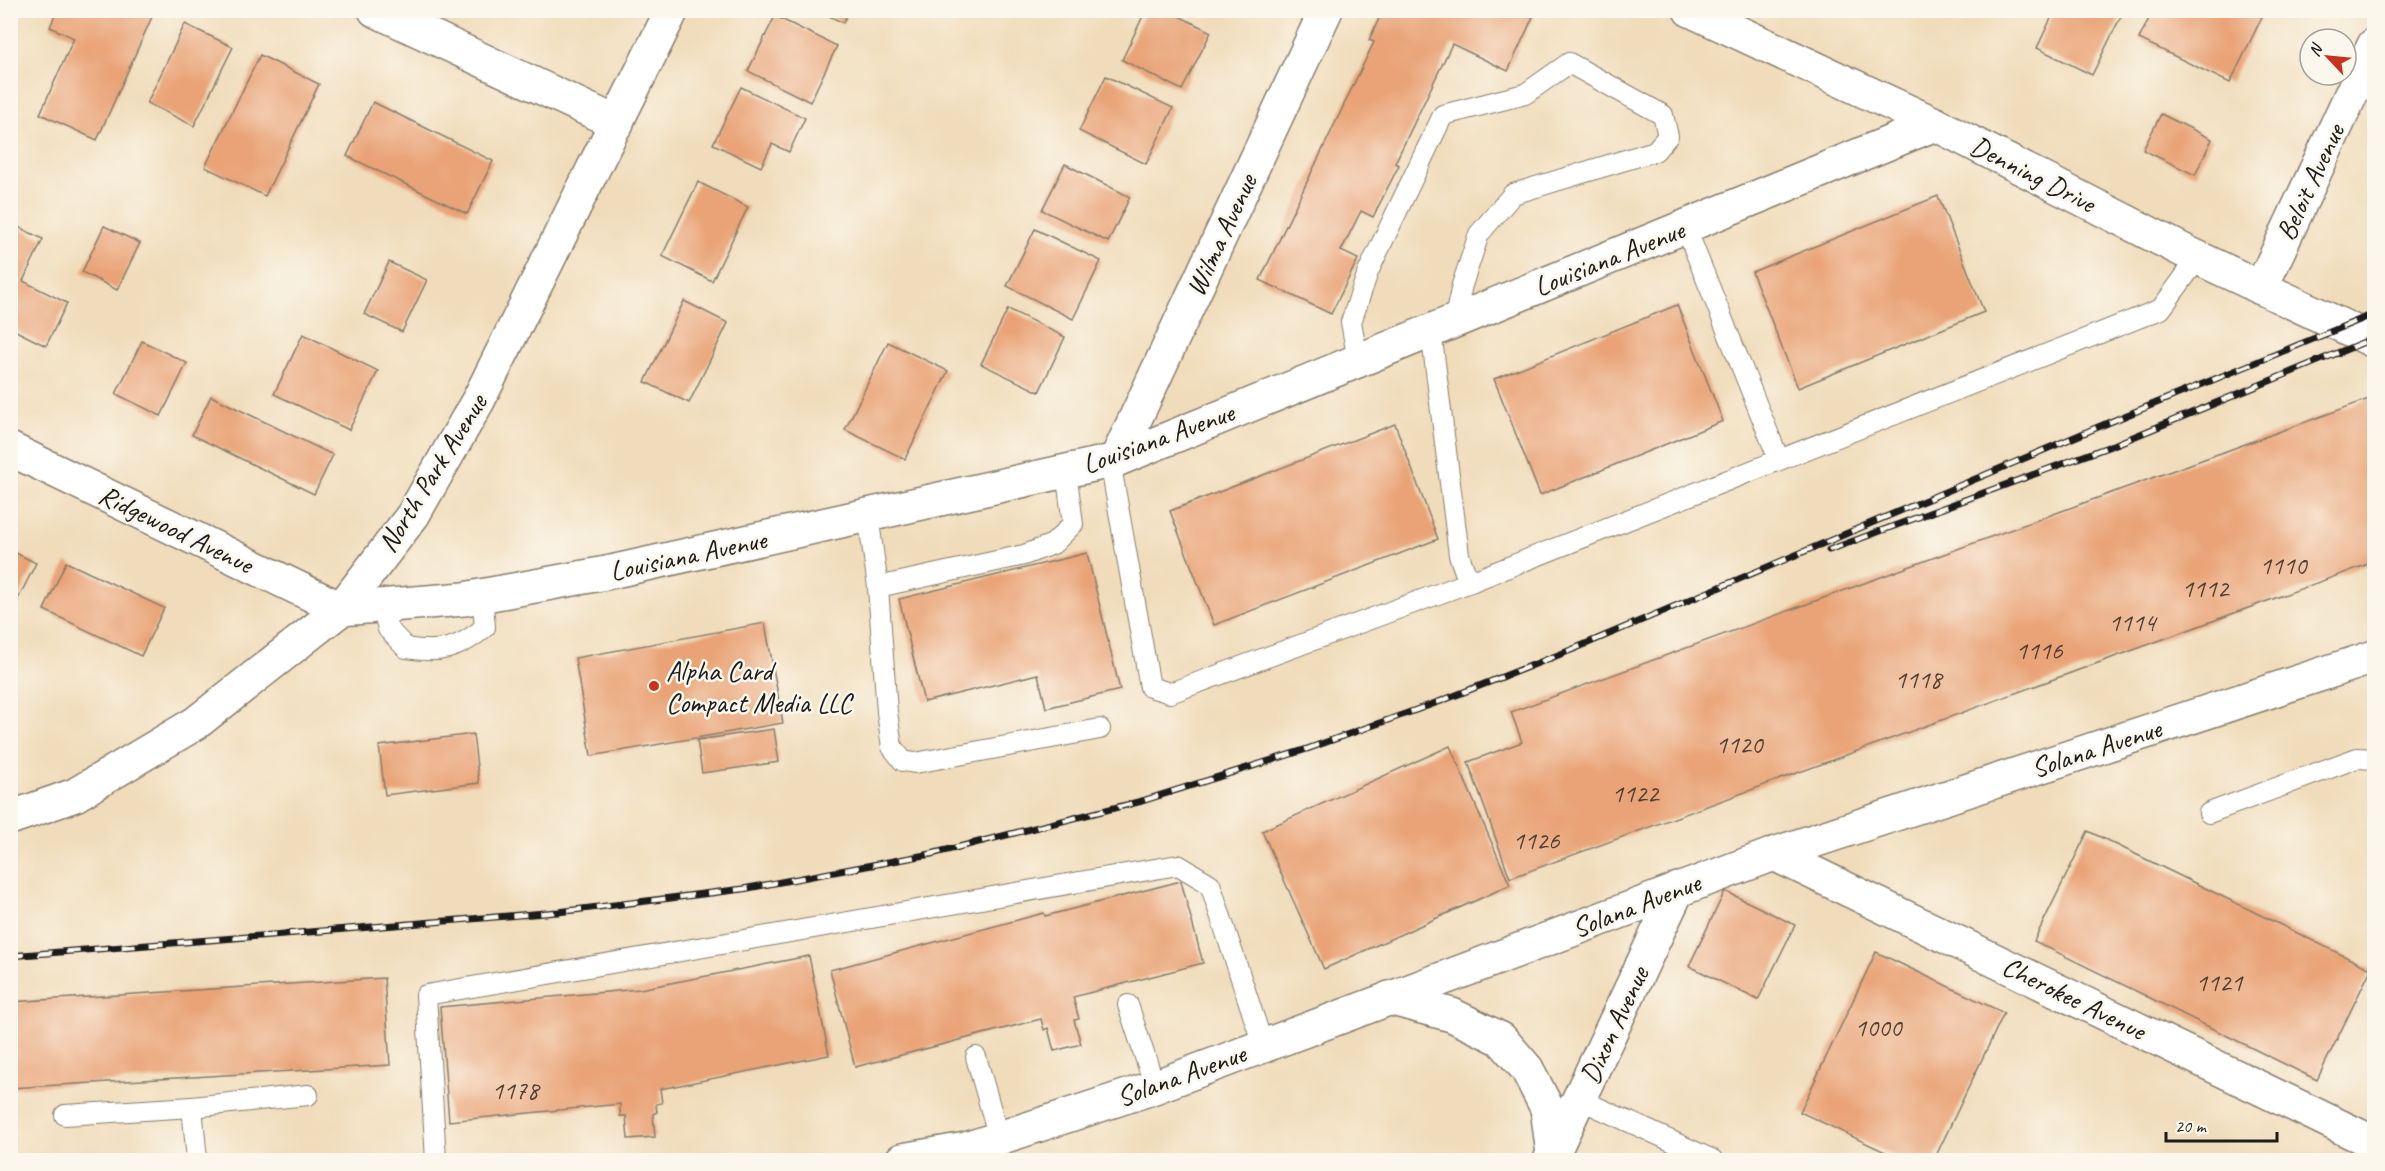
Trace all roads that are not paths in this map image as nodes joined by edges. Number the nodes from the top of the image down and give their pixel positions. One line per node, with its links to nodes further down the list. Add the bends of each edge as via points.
1 (375, 10): 6 (street)
2 (672, 10): 6 (street, North Park Avenue)
3 (1326, 10): 16 (street, Wilma Avenue)
4 (1690, 10): 7 (street, Denning Drive)
5 (2374, 45): 10 (street, Beloit Avenue)
6 (617, 123): 23 (street, North Park Avenue, via 479,399 418,506)
7 (1935, 124): 8 (street, Louisiana Avenue); 9 (street, Denning Drive)
8 (1685, 226): 11 (street, Louisiana Avenue); 15 (lane)
9 (2198, 258): 10 (street, Denning Drive); 15 (lane, via 2161,309)
10 (2261, 288): 12 (street, Denning Drive)
11 (1442, 326): 13 (street, Louisiana Avenue); 13 (lane, via 1462,285 1479,234 1513,194 1655,151 1668,136 1663,115 1569,63 1525,94 1443,115 1368,272 1352,322); 19 (lane, via 1459,555)
12 (2374, 341)
13 (1358, 361): 16 (street, Louisiana Avenue)
14 (10, 449): 23 (street, Ridgewood Avenue)
15 (1779, 460): 19 (lane)
16 (1113, 461): 17 (street, Louisiana Avenue); 19 (lane, via 1150,687 1170,693)
17 (1066, 471): 18 (street, Louisiana Avenue); 20 (lane, via 1073,524 1053,544 1024,555)
18 (867, 515): 20 (lane); 21 (street, Louisiana Avenue, via 606,573)
19 (1473, 581)
20 (878, 587): 25 (lane, via 892,747 903,761 915,764)
21 (482, 596): 22 (street, Louisiana Avenue); 22 (lane, via 484,627 469,641 447,651 406,648 388,629)
22 (382, 605): 23 (street, Louisiana Avenue)
23 (341, 609): 28 (street, North Park Avenue, via 196,723 75,795)
24 (2374, 657): 29 (street, Solana Avenue)
25 (1100, 729)
26 (2374, 759): 27 (lane, via 2357,758)
27 (2209, 813)
28 (10, 818)
29 (1774, 854): 30 (street, Solana Avenue); 41 (street, Cherokee Avenue)
30 (1678, 889): 31 (street, Solana Avenue); 37 (street, Dixon Avenue)
31 (1389, 998): 33 (street, Solana Avenue); 42 (street, via 1452,1015 1501,1039 1527,1069 1547,1108)
32 (1128, 1005): 35 (lane)
33 (1263, 1045): 35 (street, Solana Avenue); 44 (lane, via 1210,884 1178,865 426,995)
34 (976, 1057): 40 (lane)
35 (1155, 1087): 40 (street, Solana Avenue)
36 (308, 1095): 38 (lane)
37 (1579, 1099): 42 (street, Dixon Avenue); 46 (lane)
38 (192, 1107): 39 (lane); 43 (lane)
39 (65, 1115)
40 (999, 1138): 45 (street, Solana Avenue, via 966,1149)
41 (2374, 1143)
42 (1552, 1157)
43 (197, 1161)
44 (436, 1161)
45 (902, 1161)
46 (1713, 1161)

